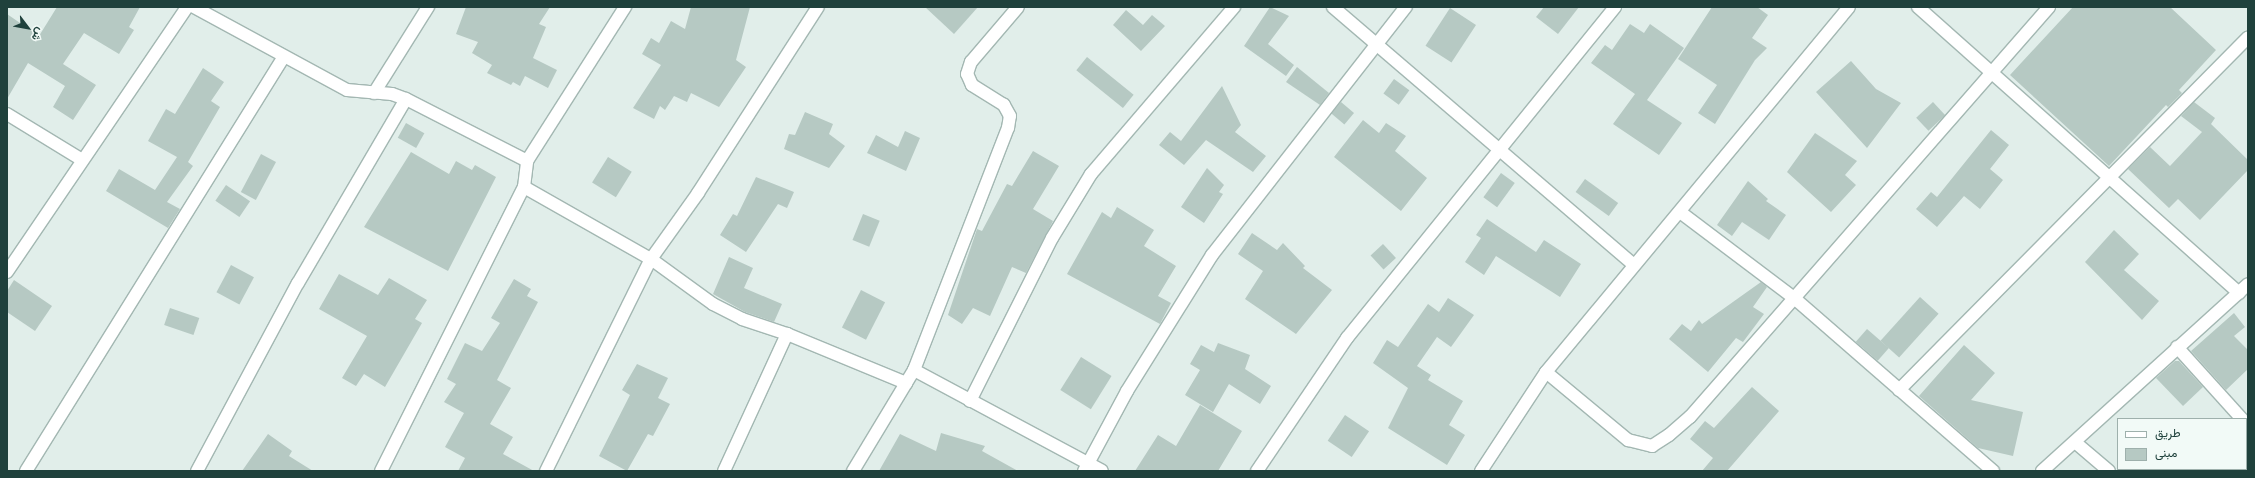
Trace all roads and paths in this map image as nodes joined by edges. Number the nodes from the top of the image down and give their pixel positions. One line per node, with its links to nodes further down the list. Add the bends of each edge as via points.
1 (186, 7): 22 (street)
2 (194, 7): 16 (street)
3 (428, 7): 18 (street)
4 (625, 7): 23 (street)
5 (818, 7): 27 (street, via 698,193)
6 (1018, 7): 34 (street, via 971,62 967,74 972,85 1004,105 1010,116 1008,128)
7 (1234, 7): 38 (street, via 1092,174 1052,238)
8 (1334, 7): 15 (street)
9 (1406, 7): 15 (street)
10 (1615, 7): 21 (street)
11 (1849, 7): 26 (street)
12 (1918, 7): 17 (street)
13 (2049, 7): 17 (street)
14 (2248, 37): 24 (street)
15 (1377, 43): 21 (street); 41 (street, via 1212,255 1127,391)
16 (284, 57): 18 (street, via 347,90); 42 (street)
17 (1992, 72): 24 (street); 31 (street)
18 (374, 93): 19 (street)
19 (406, 99): 23 (street); 43 (street, via 298,283)
20 (7, 114): 22 (street)
21 (1500, 149): 28 (street); 49 (street, via 1347,338)
22 (82, 160): 29 (street)
23 (527, 161): 25 (street)
24 (2112, 178): 30 (street); 37 (street)
25 (524, 187): 27 (street); 44 (street)
26 (1680, 212): 28 (street); 31 (street)
27 (651, 259): 32 (street, via 713,304 742,319); 45 (street)
28 (1633, 264): 35 (street)
29 (7, 272)
30 (2243, 289): 33 (street)
31 (1794, 298): 35 (street, via 1690,417 1652,446 1628,440); 37 (street)
32 (787, 334): 36 (street); 46 (street)
33 (2177, 348): 39 (street); 40 (street)
34 (914, 370): 36 (street); 38 (street)
35 (1546, 372): 50 (street)
36 (906, 383): 47 (street)
37 (1899, 390): 51 (street)
38 (970, 401): 41 (street)
39 (2241, 418)
40 (2076, 443): 52 (street); 53 (street)
41 (1086, 467): 48 (street)
42 (26, 471)
43 (197, 471)
44 (381, 471)
45 (546, 471)
46 (724, 471)
47 (854, 471)
48 (1102, 471)
49 (1257, 471)
50 (1481, 471)
51 (1993, 471)
52 (2042, 471)
53 (2109, 471)

